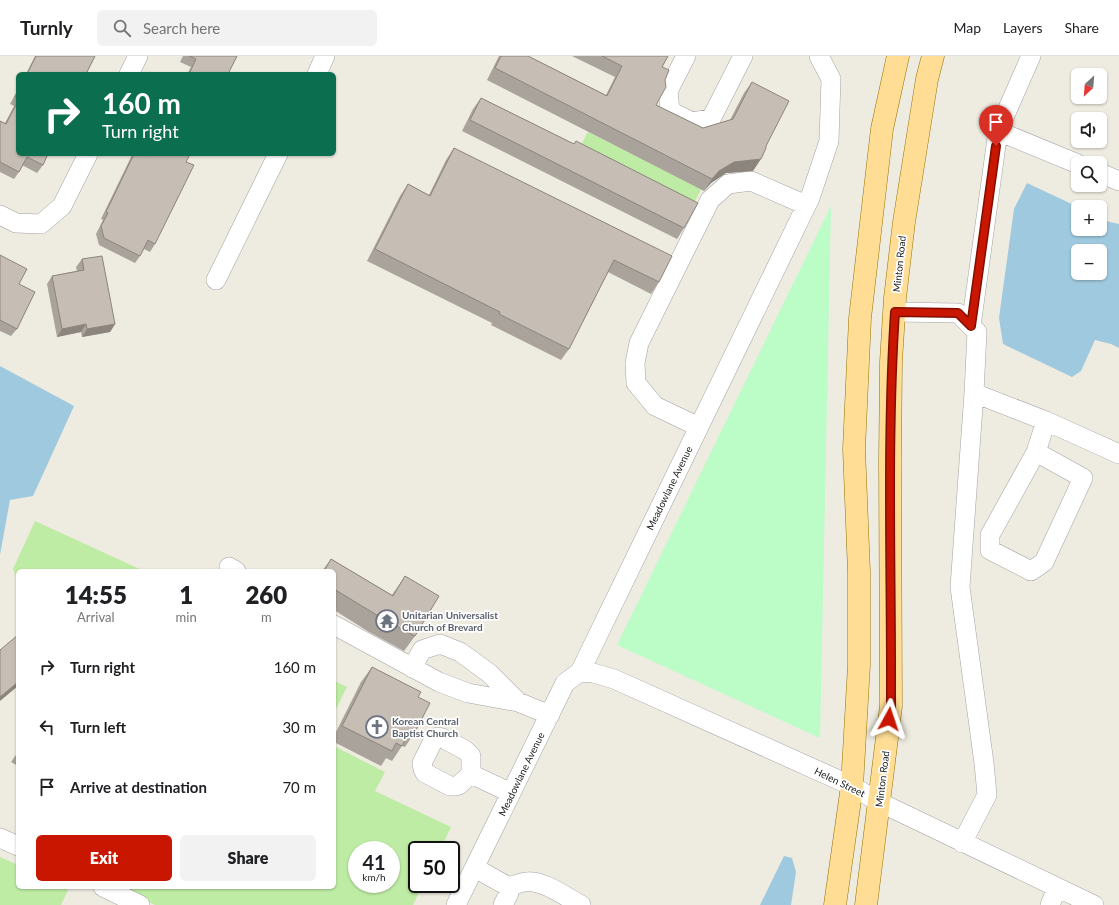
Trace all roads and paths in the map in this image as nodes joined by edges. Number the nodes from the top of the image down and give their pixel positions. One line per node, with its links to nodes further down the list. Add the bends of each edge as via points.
1 (138, 56): 9 (street)
2 (325, 56): 10 (street)
3 (686, 56): 4 (street, via 668,91 670,111 692,122 711,119)
4 (743, 56)
5 (819, 56): 17 (street, Meadowlane Avenue, via 831,79 829,140)
6 (898, 56): 21 (main road, via 882,129)
7 (933, 56): 20 (main road, Minton Road, via 904,222)
8 (1031, 56): 11 (street)
9 (130, 72)
10 (317, 72)
11 (998, 131): 14 (street); 22 (street)
12 (87, 156): 18 (street, via 62,206 41,224 16,223)
13 (277, 156): 19 (street)
14 (1071, 161)
15 (1107, 176): 16 (street)
16 (1119, 181)
17 (808, 201): 25 (street, Meadowlane Avenue); 25 (street, via 751,181 728,184 710,200 639,344 635,363 636,383 655,406)
18 (0, 214)
19 (216, 280)
20 (895, 312): 21 (main road); 22 (street, via 958,313); 36 (main road, Minton Road, via 891,362 890,460 891,706)
21 (860, 322): 34 (main road, via 854,449 859,572 859,665)
22 (971, 326): 23 (street, via 977,332)
23 (974, 393): 24 (street); 38 (street, via 960,587 987,795)
24 (1046, 421): 26 (street); 27 (street)
25 (699, 427): 30 (street, Meadowlane Avenue)
26 (1036, 452): 26 (street, via 990,535 990,550 1031,571 1044,562 1083,478)
27 (1119, 454)
28 (336, 626): 29 (street)
29 (412, 668): 31 (street, via 468,693); 31 (street, via 422,650 440,644 460,652 489,673)
30 (580, 672): 32 (street, Meadowlane Avenue, via 565,683); 34 (street, Helen Street, via 614,679)
31 (518, 702): 32 (street)
32 (550, 715): 35 (street, Meadowlane Avenue)
33 (471, 774): 35 (street)
34 (852, 786): 36 (street, Helen Street); 48 (main road)
35 (511, 793): 40 (street, Meadowlane Avenue)
36 (879, 802): 38 (street, Helen Street); 49 (main road, Minton Road)
37 (0, 838): 39 (street)
38 (962, 843): 42 (street, Helen Street)
39 (16, 845)
40 (475, 868): 41 (street); 45 (street, Meadowlane Avenue)
41 (509, 887): 46 (street); 47 (street, via 526,881 539,883)
42 (1057, 888): 50 (street); 51 (street, Helen Street)
43 (107, 889): 44 (street)
44 (140, 905)
45 (456, 905)
46 (503, 905)
47 (581, 905)
48 (836, 905)
49 (866, 905)
50 (1050, 905)
51 (1094, 905)

